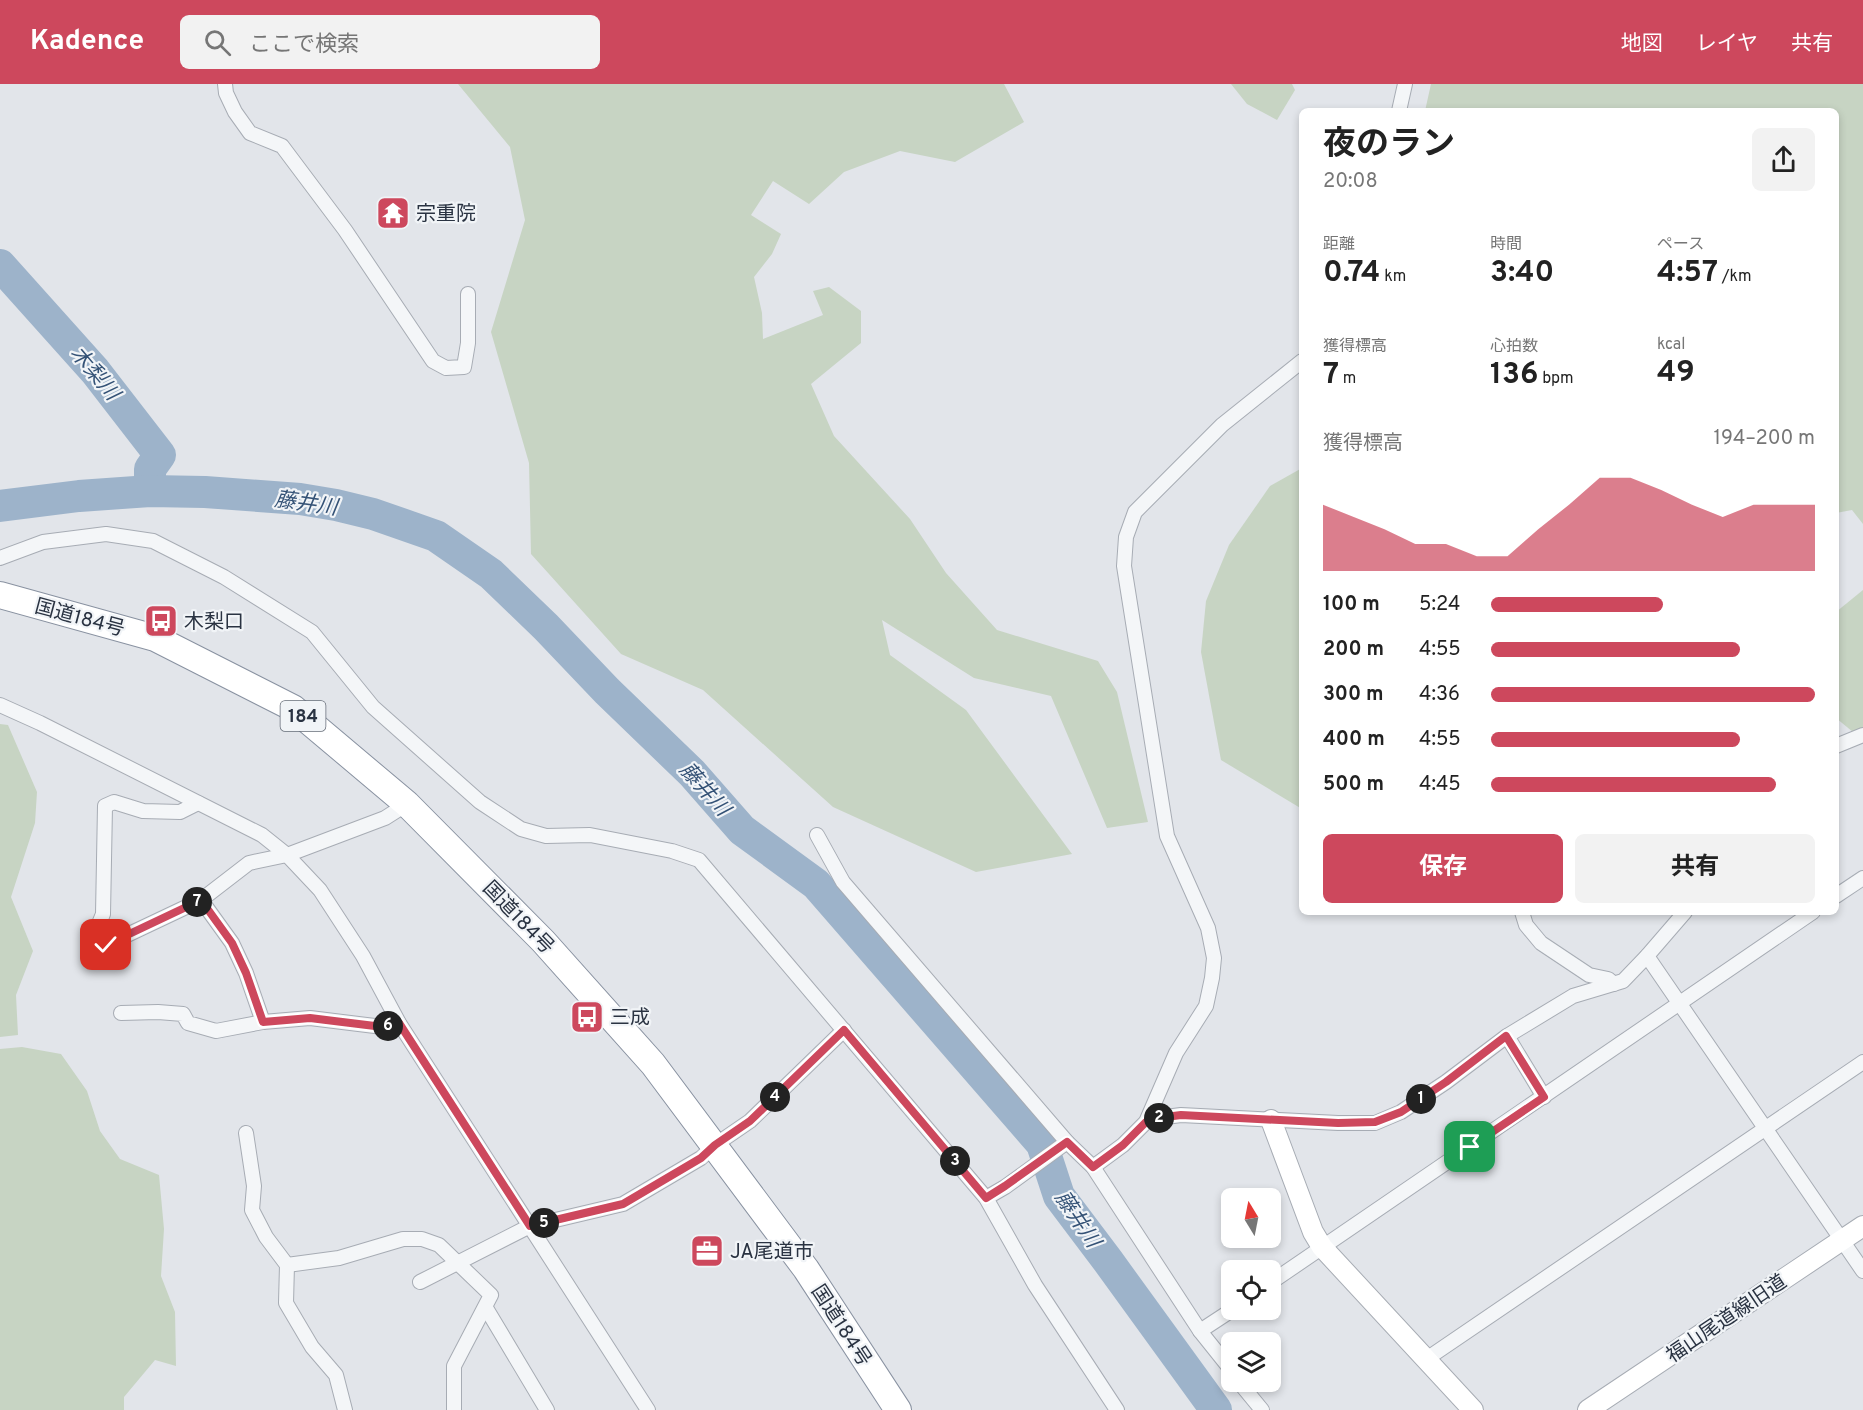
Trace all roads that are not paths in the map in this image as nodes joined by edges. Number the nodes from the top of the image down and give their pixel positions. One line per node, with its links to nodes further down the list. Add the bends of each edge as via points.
1 (225, 84): 4 (street, via 235,112 250,132 282,146 345,230 433,361 446,368 464,367)
2 (1405, 84): 3 (street)
3 (1401, 108)
4 (468, 294)
5 (1299, 363): 32 (street, via 1222,425 1183,463 1135,512 1126,537 1124,566 1167,836 1208,928 1214,958 1206,1006 1176,1053)
6 (0, 558): 27 (street, via 43,542 106,534 153,541 224,577 312,632 372,707 480,802 521,829 546,836 590,835 699,860)
7 (0, 595): 12 (highway, 国道184号 / 184, via 155,638 293,708)
8 (0, 705): 11 (street)
9 (1863, 735): 10 (street)
10 (1839, 745)
11 (198, 803): 14 (street, via 262,835); 17 (street, via 180,812 143,812 114,802 105,807 103,914 93,938 106,945)
12 (407, 804): 14 (street, via 385,818); 36 (highway, 国道184号 / 184, via 551,950 653,1064)
13 (817, 835): 35 (street, via 843,882)
14 (287, 855): 17 (street, via 249,863); 26 (street, via 320,890 363,956)
15 (1863, 878): 16 (street)
16 (1839, 894)
17 (201, 900): 25 (street, via 232,943)
18 (1523, 915): 22 (street, via 1526,926 1541,943 1589,975 1608,978)
19 (1681, 915): 21 (street)
20 (1809, 915): 23 (street)
21 (1647, 956): 22 (street, via 1623,981); 23 (street)
22 (1614, 984): 28 (street, via 1573,996)
23 (1680, 1003): 30 (street); 33 (street)
24 (121, 1013): 25 (street, via 183,1014 188,1023 216,1031)
25 (263, 1022): 26 (street, via 310,1018 383,1027)
26 (399, 1023): 39 (street)
27 (844, 1030): 36 (street, via 750,1121); 38 (street)
28 (1506, 1036): 30 (street); 31 (street, via 1401,1112 1375,1122)
29 (1863, 1062): 33 (street)
30 (1544, 1097): 42 (street)
31 (1271, 1120): 32 (street, via 1181,1115); 42 (street)
32 (1146, 1122): 37 (street)
33 (1767, 1129): 41 (street); 52 (street)
34 (246, 1133): 44 (street, via 254,1186 252,1210)
35 (1063, 1144): 37 (street); 38 (street)
36 (715, 1145): 39 (street, via 701,1158 623,1204); 58 (highway, 国道184号 / 184, via 806,1269)
37 (1093, 1167): 50 (street)
38 (986, 1198): 59 (street, via 1035,1285)
39 (530, 1226): 43 (street); 57 (street)
40 (1863, 1226): 41 (street, 福山尾道線旧道)
41 (1842, 1241): 45 (street); 62 (street, 福山尾道線旧道)
42 (1322, 1247): 46 (street); 52 (street)
43 (458, 1263): 44 (street, via 439,1245 422,1239 403,1239 339,1258); 47 (street); 48 (street, via 491,1295)
44 (287, 1265): 54 (street, via 286,1303 312,1347 336,1376)
45 (1863, 1271)
46 (1281, 1275)
47 (420, 1282)
48 (486, 1308): 55 (street, via 454,1365); 56 (street)
49 (1221, 1317): 50 (street)
50 (1200, 1331): 51 (street)
51 (1221, 1357)
52 (1425, 1360): 61 (street)
53 (1247, 1392): 60 (street)
54 (345, 1410)
55 (454, 1410)
56 (548, 1410)
57 (648, 1410)
58 (898, 1410)
59 (1117, 1410)
60 (1262, 1410)
61 (1473, 1410)
62 (1588, 1410)

